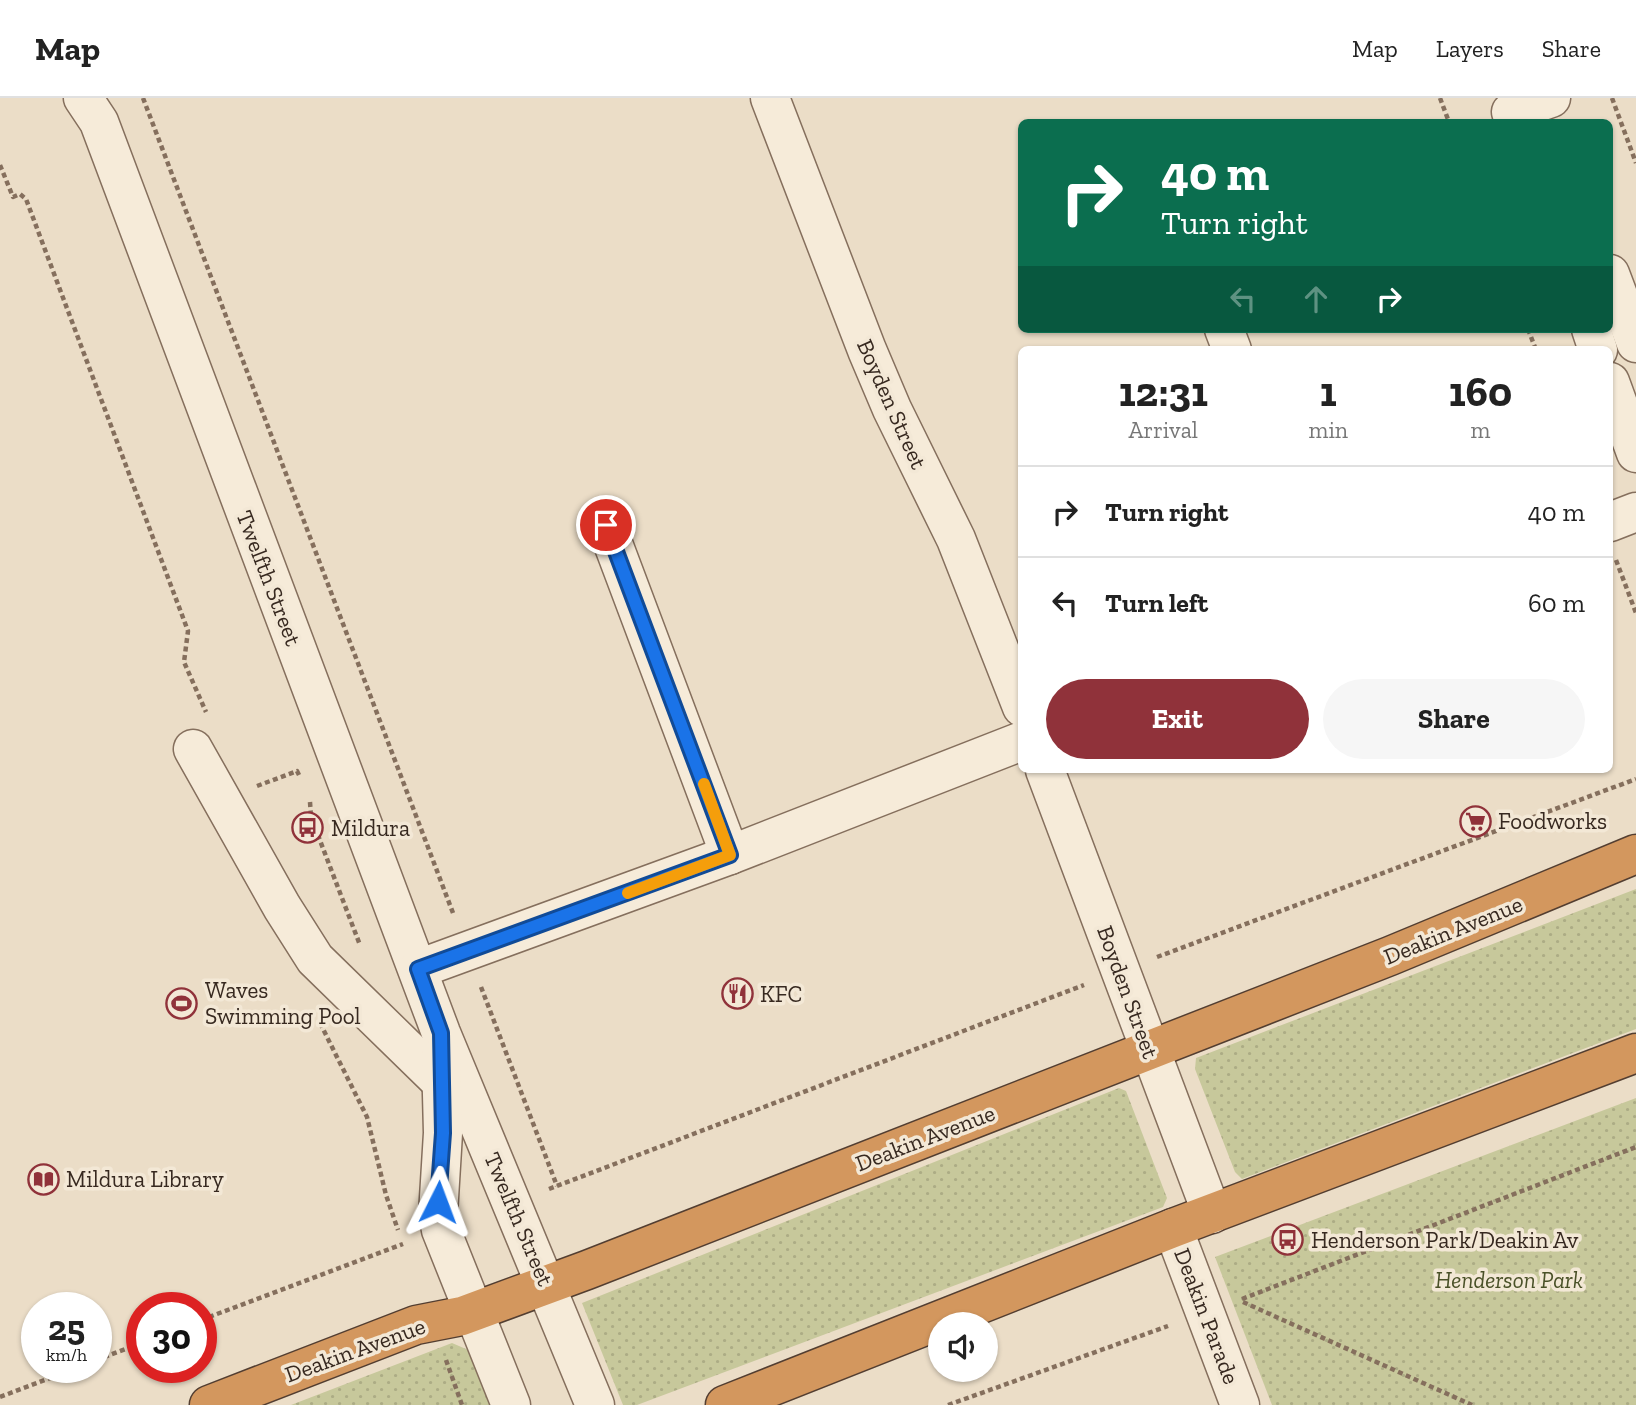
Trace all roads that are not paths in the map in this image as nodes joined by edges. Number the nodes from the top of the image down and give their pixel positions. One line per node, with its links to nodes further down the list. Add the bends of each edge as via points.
1 (770, 98): 10 (street, Boyden Street, via 867,350 956,539)
2 (93, 106): 16 (street, Twelfth Street)
3 (1613, 282): 4 (street)
4 (1636, 343)
5 (1613, 390): 6 (street)
6 (1636, 453)
7 (1636, 512): 9 (street)
8 (606, 525): 15 (street)
9 (1613, 537)
10 (1018, 697)
11 (201, 734): 20 (street, via 282,907 314,959)
12 (1018, 743): 15 (street)
13 (1046, 773): 18 (street, Boyden Street, via 1134,966)
14 (1636, 854): 18 (highway, Deakin Avenue)
15 (730, 855): 16 (street)
16 (418, 969): 17 (street, Twelfth Street)
17 (441, 1033): 20 (street, Twelfth Street); 23 (street, Twelfth Street)
18 (1149, 1050): 21 (street, Boyden Street); 23 (highway, Deakin Avenue)
19 (1636, 1053): 21 (highway)
20 (440, 1081): 24 (street, Twelfth Street, via 441,1230)
21 (1212, 1214): 22 (highway)
22 (1173, 1228): 28 (highway); 29 (street, Deakin Parade, via 1223,1306)
23 (547, 1284): 24 (highway, Deakin Avenue); 27 (street, Twelfth Street)
24 (472, 1312): 25 (highway, Deakin Avenue, via 416,1325); 26 (street, Twelfth Street)
25 (209, 1405)
26 (511, 1405)
27 (595, 1405)
28 (725, 1405)
29 (1240, 1405)

